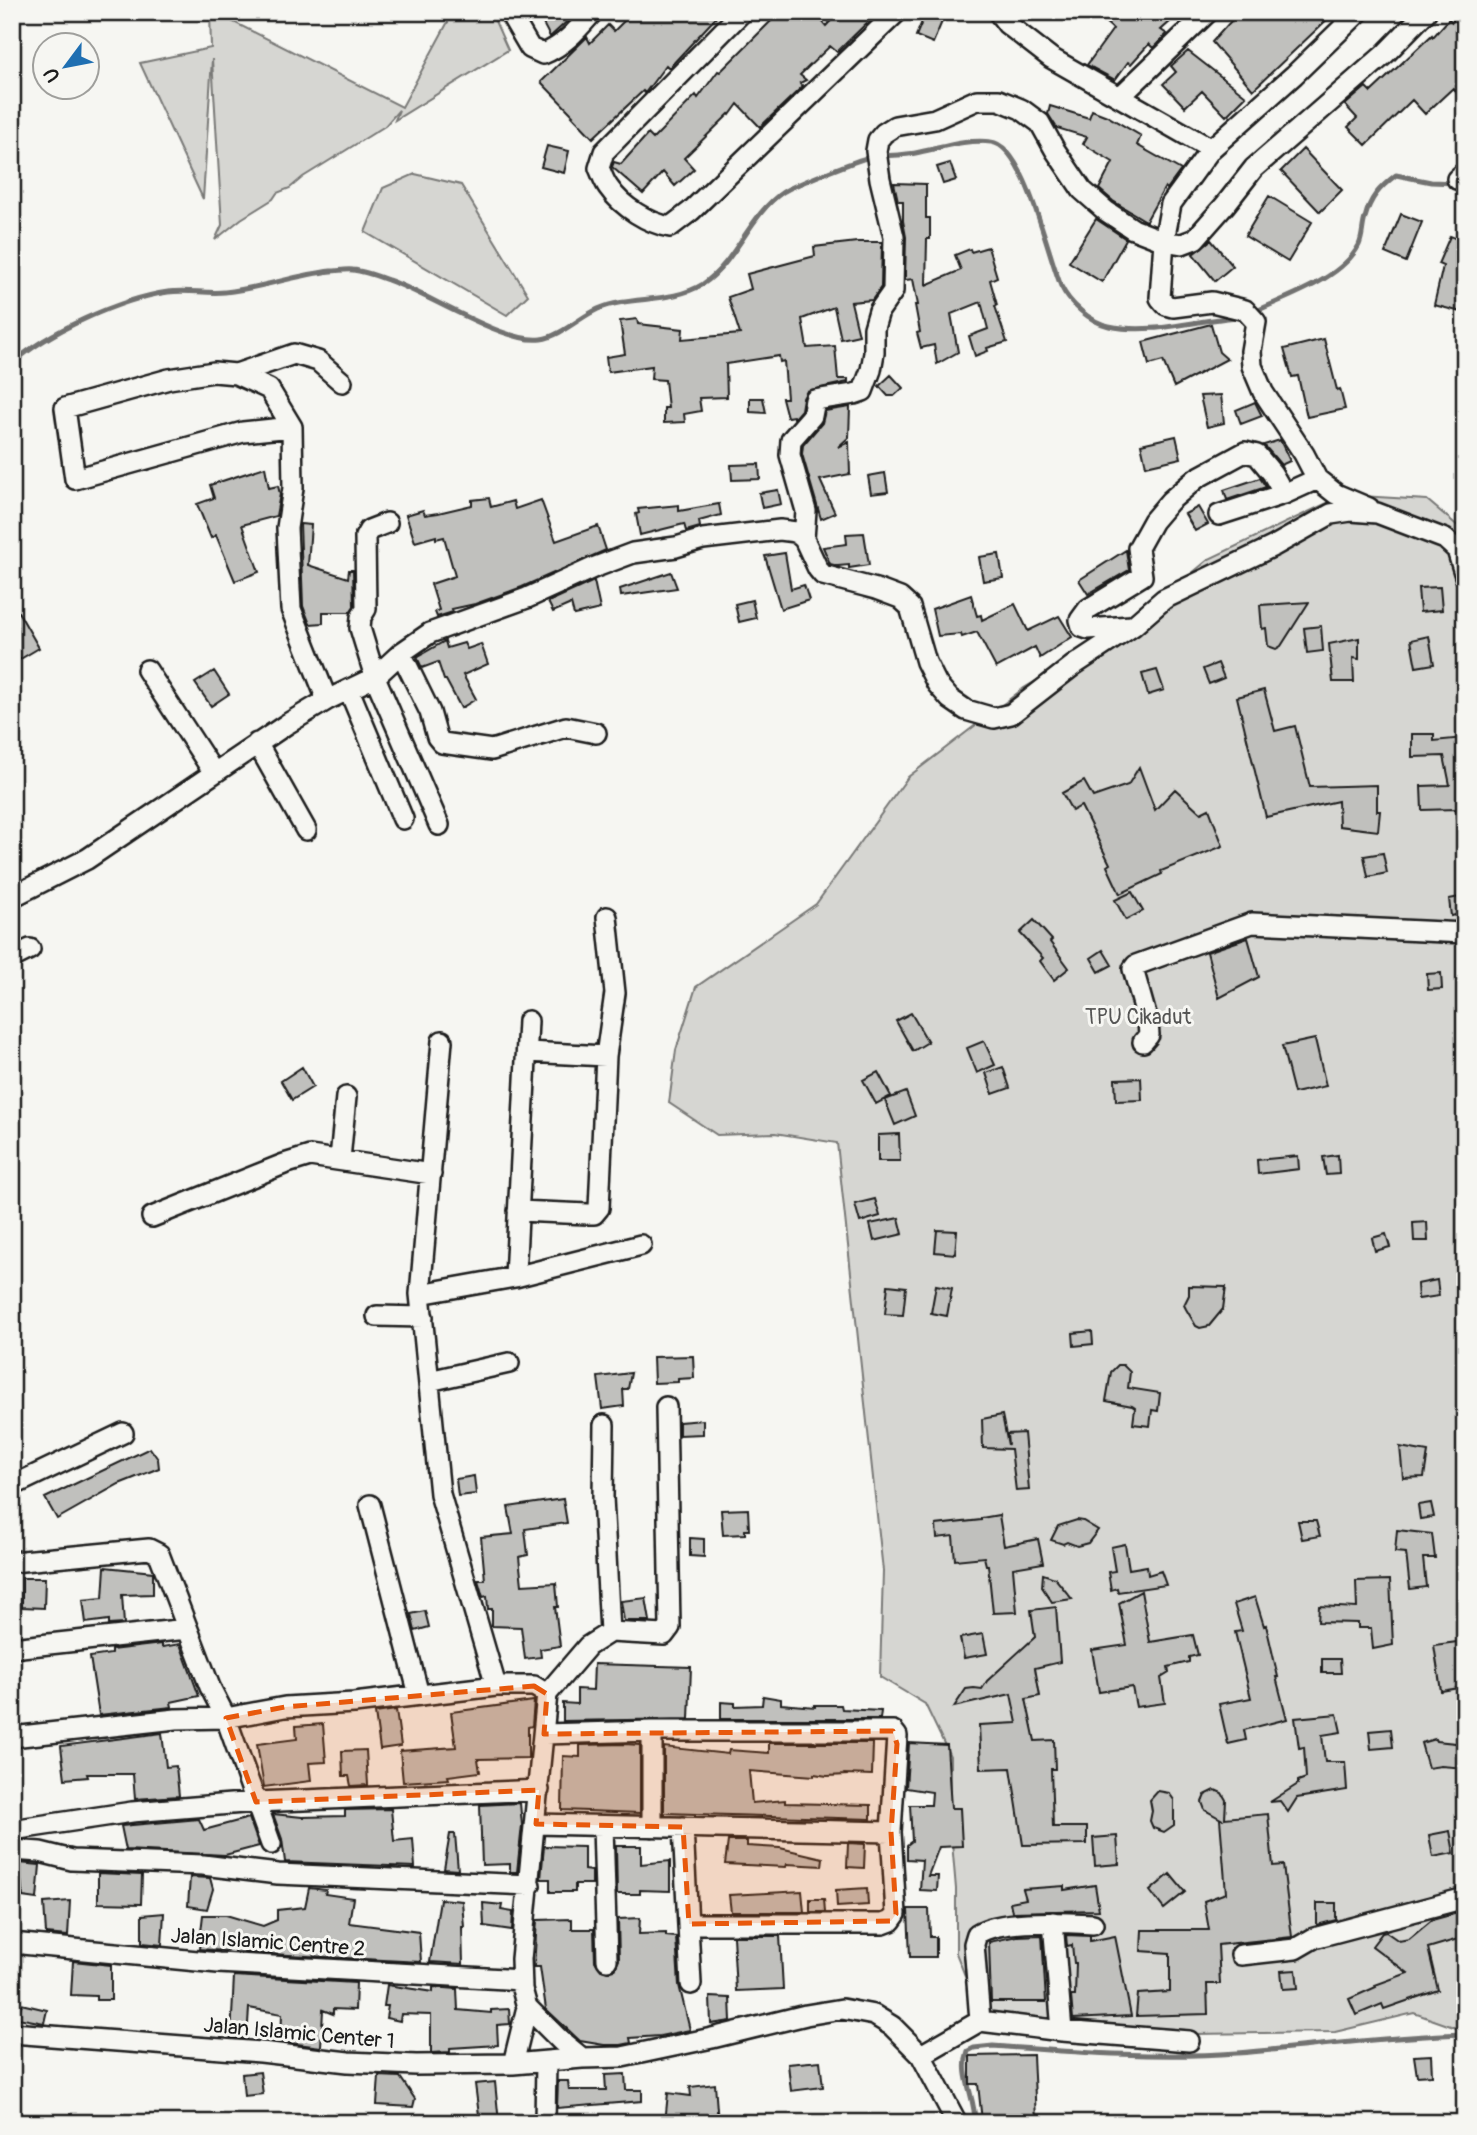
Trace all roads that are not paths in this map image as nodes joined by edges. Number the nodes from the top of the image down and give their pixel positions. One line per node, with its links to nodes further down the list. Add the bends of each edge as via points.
1 (509, 12): 2 (street, via 530,48 543,54 569,38)
2 (593, 12)
3 (742, 12): 4 (street, via 604,152 598,168 609,188 633,211 656,224 670,227 691,211)
4 (897, 12)
5 (998, 12): 9 (street, via 1051,58)
6 (1208, 12): 9 (street)
7 (1359, 12): 10 (street)
8 (1426, 12): 11 (street, via 1385,54 1254,168 1195,239 1182,244)
9 (1121, 96): 10 (street)
10 (1212, 149): 11 (street, via 1171,204)
11 (1164, 241): 17 (street, via 1160,298 1173,307 1212,302 1250,316 1252,366 1263,393); 22 (street, via 1133,229 1106,211 1082,190 1040,123 999,100 977,100 935,119 884,132 876,152 894,237 893,291 879,311 871,370 863,391 815,400 812,415 791,440 790,455 806,511)
12 (277, 360): 13 (street); 14 (street, via 293,354 318,361); 15 (street)
13 (236, 374): 15 (street); 16 (street, via 214,372 169,379 65,408 75,479 243,432)
14 (342, 382)
15 (269, 389): 16 (street)
16 (292, 427): 29 (street, via 293,488 287,528 291,609)
17 (1317, 479): 18 (street); 19 (street, via 1336,494)
18 (1284, 494): 20 (street); 24 (street, via 1257,455 1245,452 1197,478 1170,500 1138,548 1142,576 1088,609 1080,620 1088,629)
19 (1377, 513): 23 (street, via 1445,539 1457,550); 24 (street, via 1331,514 1164,599)
20 (1219, 515)
21 (387, 523): 27 (street, via 369,530 365,537 366,609 360,628)
22 (804, 539): 24 (street, via 823,575 900,598 909,607 937,684 966,710 993,718 1011,714); 25 (street, via 780,530 633,553 430,633)
23 (1465, 576)
24 (1133, 626)
25 (401, 653): 27 (street); 30 (street, via 442,743 492,750 566,727)
26 (147, 670): 32 (street)
27 (375, 677): 28 (street); 34 (street)
28 (349, 690): 29 (street); 33 (street)
29 (327, 700): 31 (street)
30 (596, 733)
31 (257, 743): 32 (street); 35 (street)
32 (214, 773): 36 (street, via 87,859)
33 (403, 819)
34 (439, 825)
35 (306, 830)
36 (12, 897)
37 (607, 917): 45 (street, via 615,993)
38 (1465, 933): 43 (street, via 1252,923 1136,965 1133,969 1148,1022 1149,1035)
39 (30, 949): 40 (street)
40 (12, 958)
41 (528, 1021): 44 (street)
42 (442, 1041): 48 (street)
43 (1143, 1042)
44 (527, 1052): 45 (street); 49 (street)
45 (606, 1056): 49 (street, via 599,1208 594,1214)
46 (346, 1097): 47 (street)
47 (340, 1159): 48 (street); 50 (street, via 310,1156 284,1164)
48 (431, 1174): 53 (street)
49 (518, 1211): 52 (street)
50 (152, 1217)
51 (641, 1244): 52 (street)
52 (515, 1277): 53 (street)
53 (420, 1294): 55 (street)
54 (377, 1316): 55 (street)
55 (423, 1317): 57 (street)
56 (509, 1363): 57 (street)
57 (429, 1381): 67 (street, via 440,1494)
58 (666, 1407): 65 (street, via 670,1627 664,1635)
59 (604, 1425): 65 (street)
60 (123, 1433): 61 (street)
61 (12, 1486)
62 (370, 1505): 69 (street)
63 (12, 1562): 64 (street, via 154,1550)
64 (187, 1629): 66 (street); 70 (street)
65 (610, 1632): 68 (street, via 588,1646)
66 (12, 1648)
67 (496, 1686): 68 (street, via 534,1686); 69 (street)
68 (547, 1694): 72 (street)
69 (419, 1695): 70 (street, via 285,1707)
70 (226, 1718): 73 (street); 75 (street)
71 (652, 1731): 72 (street); 78 (street); 81 (street, via 893,1731 897,1744)
72 (544, 1734): 74 (street)
73 (12, 1737)
74 (539, 1790): 75 (street); 76 (street)
75 (256, 1802): 80 (street, via 132,1812); 82 (street)
76 (536, 1824): 77 (street); 84 (street)
77 (603, 1826): 78 (street); 91 (street)
78 (652, 1827): 79 (street)
79 (683, 1827): 81 (street); 87 (street)
80 (12, 1830)
81 (891, 1832): 87 (street, via 896,1914 891,1921)
82 (271, 1844)
83 (12, 1850): 84 (street, via 72,1860 203,1865 278,1874)
84 (530, 1885): 92 (street)
85 (1465, 1898): 90 (street, via 1314,1938 1295,1949)
86 (1053, 1922): 88 (street); 95 (street, via 987,1928 976,1934); 96 (street)
87 (689, 1924): 93 (street)
88 (1093, 1924)
89 (12, 1943): 92 (street, Jalan Islamic Centre 2, via 218,1963)
90 (1241, 1955)
91 (607, 1960)
92 (521, 1980): 94 (street)
93 (691, 1984)
94 (527, 2007): 100 (street); 102 (street)
95 (981, 2021): 96 (street); 99 (street)
96 (1062, 2031): 98 (street)
97 (12, 2033): 102 (street, Jalan Islamic Center 1, via 348,2062)
98 (1189, 2040)
99 (921, 2055): 100 (street, Jalan Islamic Center 1, via 874,2015 842,2009 622,2057); 104 (street, Jalan Islamic Center 1)
100 (582, 2057): 101 (street, Jalan Islamic Center 1)
101 (546, 2062): 102 (street, Jalan Islamic Center 1); 103 (street)
102 (513, 2064)
103 (545, 2123)
104 (957, 2123)

